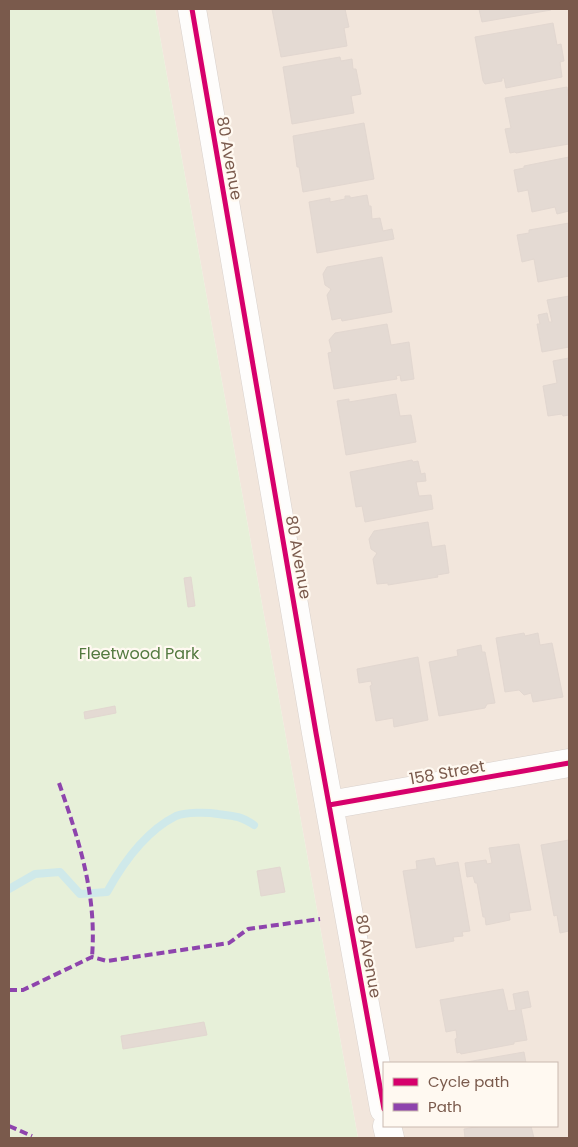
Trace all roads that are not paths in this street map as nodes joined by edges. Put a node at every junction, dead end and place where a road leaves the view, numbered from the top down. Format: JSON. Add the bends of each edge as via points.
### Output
{"nodes":[{"id":1,"x":192,"y":9,"type":"edge"},
{"id":2,"x":569,"y":763,"type":"edge"},
{"id":3,"x":329,"y":805,"type":"junction"},
{"id":4,"x":383,"y":1103,"type":"edge"}],
"edges":[{"from":1,"to":3,"type":"street","name":"80 Avenue"},
{"from":2,"to":3,"type":"street","name":"158 Street"},
{"from":3,"to":4,"type":"street","name":"80 Avenue"}]}
